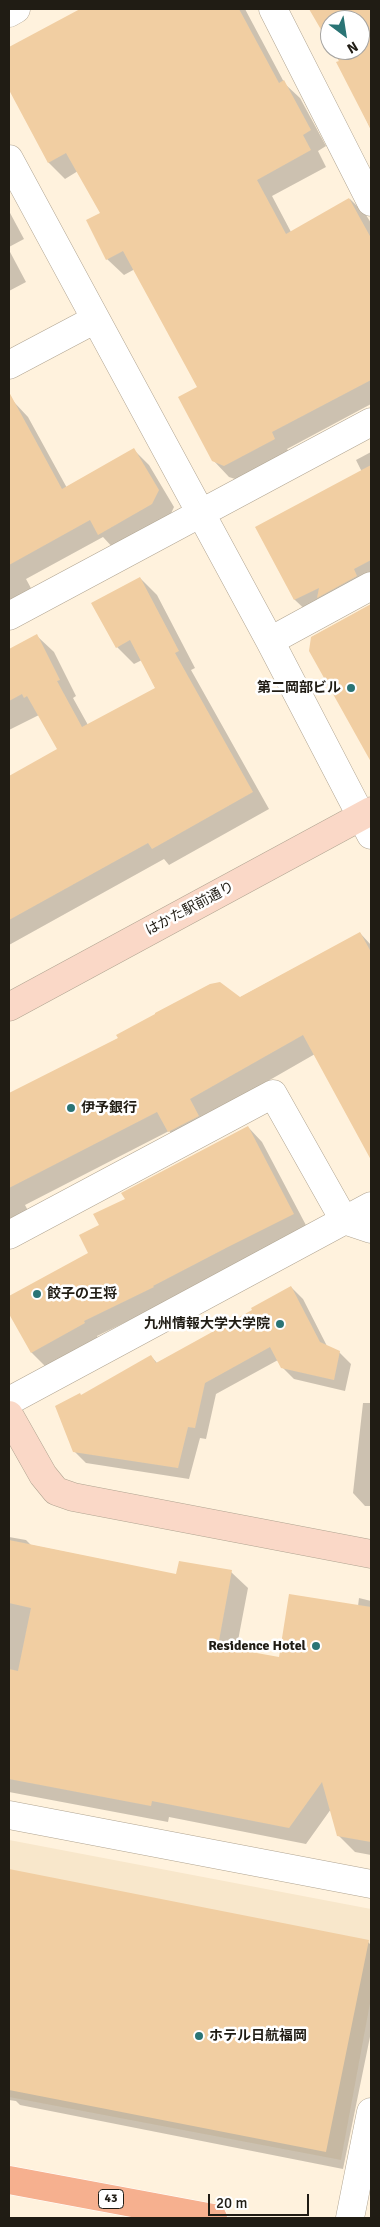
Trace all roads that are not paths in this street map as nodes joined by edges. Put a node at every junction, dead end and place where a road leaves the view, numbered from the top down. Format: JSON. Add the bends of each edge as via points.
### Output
{"nodes":[{"id":1,"x":16,"y":9,"type":"edge"},
{"id":2,"x":273,"y":9,"type":"edge"},
{"id":3,"x":9,"y":13,"type":"edge"},
{"id":4,"x":9,"y":159,"type":"edge"},
{"id":5,"x":371,"y":202,"type":"edge"},
{"id":6,"x":94,"y":320,"type":"junction"},
{"id":7,"x":9,"y":365,"type":"edge"},
{"id":8,"x":371,"y":422,"type":"edge"},
{"id":9,"x":201,"y":514,"type":"junction"},
{"id":10,"x":371,"y":586,"type":"edge"},
{"id":11,"x":9,"y":616,"type":"edge"},
{"id":12,"x":270,"y":641,"type":"junction"},
{"id":13,"x":368,"y":821,"type":"edge"},
{"id":14,"x":9,"y":1007,"type":"edge"},
{"id":15,"x":371,"y":1206,"type":"edge"},
{"id":16,"x":344,"y":1220,"type":"junction"},
{"id":17,"x":371,"y":1229,"type":"edge"},
{"id":18,"x":9,"y":1236,"type":"edge"},
{"id":19,"x":9,"y":1400,"type":"edge"},
{"id":20,"x":9,"y":1415,"type":"edge"},
{"id":21,"x":371,"y":1554,"type":"edge"},
{"id":22,"x":9,"y":1814,"type":"edge"},
{"id":23,"x":371,"y":1884,"type":"edge"},
{"id":24,"x":371,"y":2112,"type":"edge"},
{"id":25,"x":9,"y":2180,"type":"edge"},
{"id":26,"x":213,"y":2218,"type":"edge"},
{"id":27,"x":350,"y":2218,"type":"edge"}],
"edges":[{"from":1,"to":3,"type":"street"},
{"from":2,"to":5,"type":"street"},
{"from":4,"to":6,"type":"street"},
{"from":6,"to":7,"type":"street"},
{"from":6,"to":9,"type":"street"},
{"from":8,"to":9,"type":"street"},
{"from":9,"to":11,"type":"street"},
{"from":9,"to":12,"type":"street"},
{"from":10,"to":12,"type":"street"},
{"from":12,"to":13,"type":"street"},
{"from":13,"to":14,"type":"street","name":"はかた駅前通り"},
{"from":15,"to":16,"type":"street"},
{"from":16,"to":17,"type":"street"},
{"from":16,"to":18,"type":"street","via":[[273,1094]]},
{"from":16,"to":19,"type":"street"},
{"from":20,"to":21,"type":"street","via":[[43,1476],[56,1491],[73,1497]]},
{"from":22,"to":23,"type":"street"},
{"from":24,"to":27,"type":"street"},
{"from":25,"to":26,"type":"main road","number":"43"}]}
